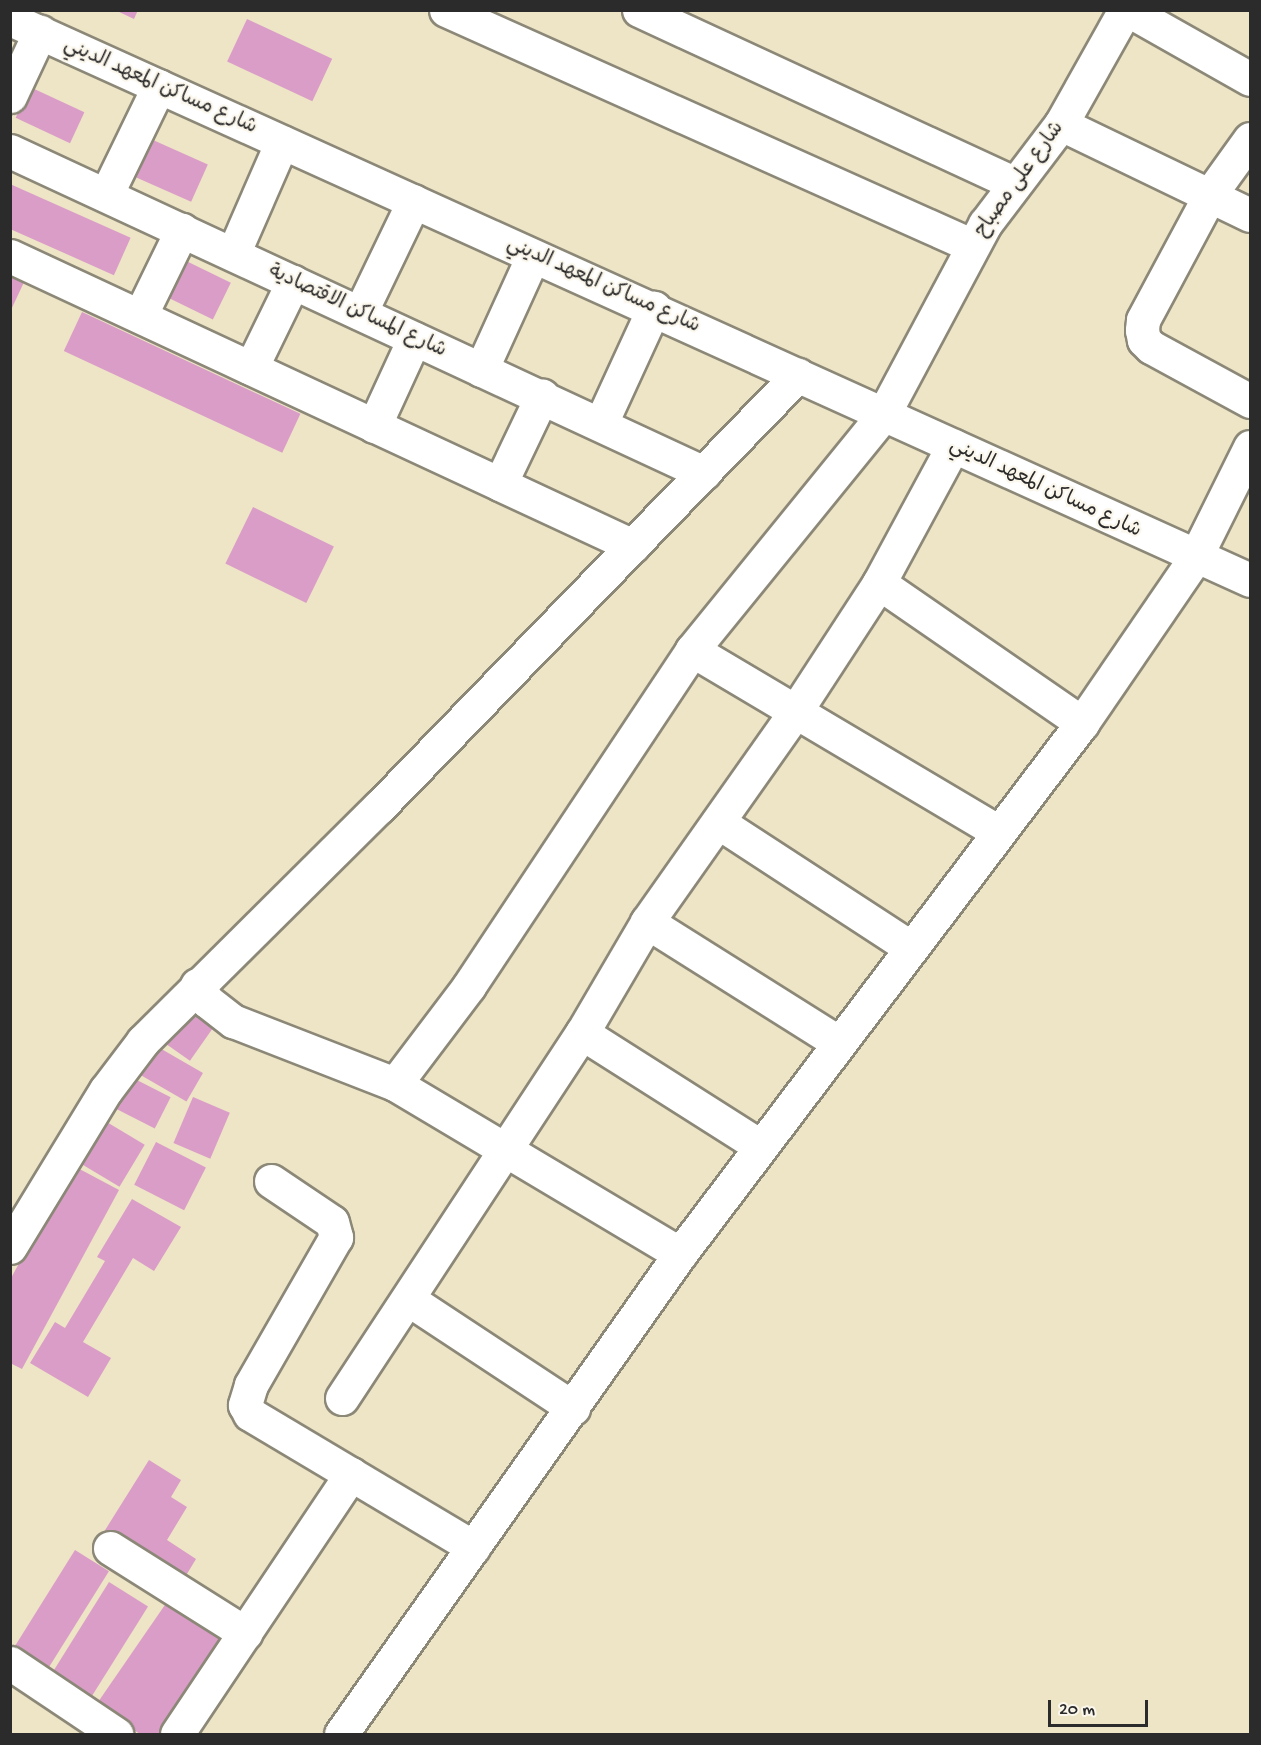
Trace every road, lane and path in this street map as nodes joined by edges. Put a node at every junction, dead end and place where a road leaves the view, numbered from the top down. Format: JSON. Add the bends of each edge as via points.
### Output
{"nodes":[{"id":1,"x":446,"y":10,"type":"edge"},
{"id":2,"x":639,"y":10,"type":"edge"},
{"id":3,"x":1127,"y":10,"type":"edge"},
{"id":4,"x":10,"y":19,"type":"edge"},
{"id":5,"x":40,"y":32,"type":"junction"},
{"id":6,"x":1251,"y":80,"type":"edge"},
{"id":7,"x":159,"y":86,"type":"junction"},
{"id":8,"x":10,"y":96,"type":"edge"},
{"id":9,"x":1061,"y":124,"type":"junction"},
{"id":10,"x":1251,"y":139,"type":"edge"},
{"id":11,"x":282,"y":141,"type":"junction"},
{"id":12,"x":10,"y":151,"type":"edge"},
{"id":13,"x":1014,"y":183,"type":"junction"},
{"id":14,"x":1211,"y":193,"type":"junction"},
{"id":15,"x":106,"y":195,"type":"junction"},
{"id":16,"x":414,"y":201,"type":"junction"},
{"id":17,"x":1251,"y":215,"type":"edge"},
{"id":18,"x":182,"y":230,"type":"junction"},
{"id":19,"x":973,"y":246,"type":"junction"},
{"id":20,"x":232,"y":254,"type":"junction"},
{"id":21,"x":533,"y":255,"type":"junction"},
{"id":22,"x":10,"y":256,"type":"edge"},
{"id":23,"x":293,"y":282,"type":"junction"},
{"id":24,"x":654,"y":308,"type":"junction"},
{"id":25,"x":360,"y":313,"type":"junction"},
{"id":26,"x":140,"y":316,"type":"junction"},
{"id":27,"x":414,"y":339,"type":"junction"},
{"id":28,"x":252,"y":368,"type":"junction"},
{"id":29,"x":481,"y":370,"type":"junction"},
{"id":30,"x":798,"y":375,"type":"junction"},
{"id":31,"x":542,"y":396,"type":"junction"},
{"id":32,"x":1251,"y":401,"type":"edge"},
{"id":33,"x":883,"y":415,"type":"junction"},
{"id":34,"x":601,"y":423,"type":"junction"},
{"id":35,"x":374,"y":426,"type":"junction"},
{"id":36,"x":953,"y":446,"type":"junction"},
{"id":37,"x":1251,"y":447,"type":"edge"},
{"id":38,"x":704,"y":473,"type":"junction"},
{"id":39,"x":500,"y":484,"type":"junction"},
{"id":40,"x":633,"y":546,"type":"junction"},
{"id":41,"x":1195,"y":558,"type":"junction"},
{"id":42,"x":1251,"y":579,"type":"edge"},
{"id":43,"x":879,"y":583,"type":"junction"},
{"id":44,"x":692,"y":650,"type":"junction"},
{"id":45,"x":797,"y":709,"type":"junction"},
{"id":46,"x":1082,"y":723,"type":"junction"},
{"id":47,"x":718,"y":822,"type":"junction"},
{"id":48,"x":998,"y":832,"type":"junction"},
{"id":49,"x":647,"y":922,"type":"junction"},
{"id":50,"x":911,"y":948,"type":"junction"},
{"id":51,"x":197,"y":985,"type":"junction"},
{"id":52,"x":582,"y":1033,"type":"junction"},
{"id":53,"x":840,"y":1043,"type":"junction"},
{"id":54,"x":395,"y":1084,"type":"junction"},
{"id":55,"x":760,"y":1146,"type":"junction"},
{"id":56,"x":506,"y":1149,"type":"junction"},
{"id":57,"x":271,"y":1181,"type":"dead end"},
{"id":58,"x":10,"y":1247,"type":"edge"},
{"id":59,"x":680,"y":1254,"type":"junction"},
{"id":60,"x":408,"y":1299,"type":"junction"},
{"id":61,"x":342,"y":1398,"type":"dead end"},
{"id":62,"x":573,"y":1408,"type":"junction"},
{"id":63,"x":351,"y":1474,"type":"junction"},
{"id":64,"x":473,"y":1547,"type":"junction"},
{"id":65,"x":110,"y":1548,"type":"dead end"},
{"id":66,"x":245,"y":1634,"type":"junction"},
{"id":67,"x":10,"y":1664,"type":"edge"},
{"id":68,"x":116,"y":1734,"type":"edge"},
{"id":69,"x":177,"y":1734,"type":"edge"},
{"id":70,"x":341,"y":1734,"type":"edge"}],
"edges":[{"from":1,"to":19,"type":"street"},
{"from":2,"to":13,"type":"street"},
{"from":3,"to":6,"type":"street"},
{"from":3,"to":9,"type":"street","name":"شارع على مصباح"},
{"from":4,"to":5,"type":"street","name":"شارع مساكن المعهد الديني"},
{"from":5,"to":7,"type":"street","name":"شارع مساكن المعهد الديني"},
{"from":5,"to":8,"type":"street"},
{"from":7,"to":11,"type":"street","name":"شارع مساكن المعهد الديني"},
{"from":7,"to":15,"type":"street"},
{"from":9,"to":13,"type":"street","name":"شارع على مصباح"},
{"from":9,"to":14,"type":"street"},
{"from":10,"to":14,"type":"street"},
{"from":11,"to":16,"type":"street","name":"شارع مساكن المعهد الديني"},
{"from":11,"to":20,"type":"street"},
{"from":12,"to":15,"type":"street","name":"شارع المساكن الاقتصادية"},
{"from":13,"to":19,"type":"street","name":"شارع على مصباح"},
{"from":14,"to":17,"type":"street"},
{"from":14,"to":32,"type":"street","via":[[1143,320],[1142,330],[1151,348]]},
{"from":15,"to":18,"type":"street","name":"شارع المساكن الاقتصادية"},
{"from":16,"to":21,"type":"street","name":"شارع مساكن المعهد الديني"},
{"from":16,"to":25,"type":"street"},
{"from":18,"to":20,"type":"street","name":"شارع المساكن الاقتصادية"},
{"from":18,"to":26,"type":"street"},
{"from":19,"to":33,"type":"street","name":"شارع على مصباح"},
{"from":20,"to":23,"type":"street","name":"شارع المساكن الاقتصادية"},
{"from":21,"to":24,"type":"street","name":"شارع مساكن المعهد الديني"},
{"from":21,"to":29,"type":"street"},
{"from":22,"to":26,"type":"street"},
{"from":23,"to":25,"type":"street","name":"شارع المساكن الاقتصادية"},
{"from":23,"to":28,"type":"street"},
{"from":24,"to":30,"type":"street","name":"شارع مساكن المعهد الديني"},
{"from":24,"to":34,"type":"street"},
{"from":25,"to":27,"type":"street","name":"شارع المساكن الاقتصادية"},
{"from":26,"to":28,"type":"street"},
{"from":27,"to":29,"type":"street","name":"شارع المساكن الاقتصادية"},
{"from":27,"to":35,"type":"street"},
{"from":28,"to":35,"type":"street"},
{"from":29,"to":31,"type":"street","name":"شارع المساكن الاقتصادية"},
{"from":30,"to":33,"type":"street","name":"شارع مساكن المعهد الديني"},
{"from":30,"to":38,"type":"street"},
{"from":31,"to":34,"type":"street","name":"شارع المساكن الاقتصادية"},
{"from":31,"to":39,"type":"street"},
{"from":33,"to":36,"type":"street","name":"شارع مساكن المعهد الديني"},
{"from":33,"to":44,"type":"street","name":"شارع على مصباح"},
{"from":34,"to":38,"type":"street","name":"شارع المساكن الاقتصادية"},
{"from":35,"to":39,"type":"street"},
{"from":36,"to":41,"type":"street","name":"شارع مساكن المعهد الديني"},
{"from":36,"to":43,"type":"street"},
{"from":37,"to":41,"type":"street"},
{"from":38,"to":40,"type":"street"},
{"from":39,"to":40,"type":"street"},
{"from":40,"to":51,"type":"street","via":[[379,807]]},
{"from":41,"to":42,"type":"street","name":"شارع مساكن المعهد الديني"},
{"from":41,"to":46,"type":"street"},
{"from":43,"to":45,"type":"street"},
{"from":43,"to":46,"type":"street"},
{"from":44,"to":45,"type":"street"},
{"from":44,"to":54,"type":"street","name":"شارع على مصباح","via":[[469,986]]},
{"from":45,"to":47,"type":"street"},
{"from":45,"to":48,"type":"street"},
{"from":46,"to":48,"type":"street"},
{"from":47,"to":49,"type":"street"},
{"from":47,"to":50,"type":"street"},
{"from":48,"to":50,"type":"street"},
{"from":49,"to":52,"type":"street"},
{"from":49,"to":53,"type":"street"},
{"from":50,"to":53,"type":"street"},
{"from":51,"to":54,"type":"street","via":[[207,1001],[233,1021]]},
{"from":51,"to":58,"type":"street","via":[[143,1041],[106,1090]]},
{"from":52,"to":55,"type":"street"},
{"from":52,"to":56,"type":"street"},
{"from":53,"to":55,"type":"street"},
{"from":54,"to":56,"type":"street"},
{"from":55,"to":59,"type":"street"},
{"from":56,"to":59,"type":"street"},
{"from":56,"to":60,"type":"street"},
{"from":57,"to":63,"type":"street","via":[[332,1222],[336,1237],[250,1385],[245,1405],[250,1414]]},
{"from":59,"to":62,"type":"street"},
{"from":60,"to":61,"type":"street"},
{"from":60,"to":62,"type":"street"},
{"from":62,"to":64,"type":"street"},
{"from":63,"to":64,"type":"street"},
{"from":63,"to":66,"type":"street"},
{"from":64,"to":70,"type":"street"},
{"from":65,"to":66,"type":"street"},
{"from":66,"to":69,"type":"street"},
{"from":67,"to":68,"type":"street"}]}
